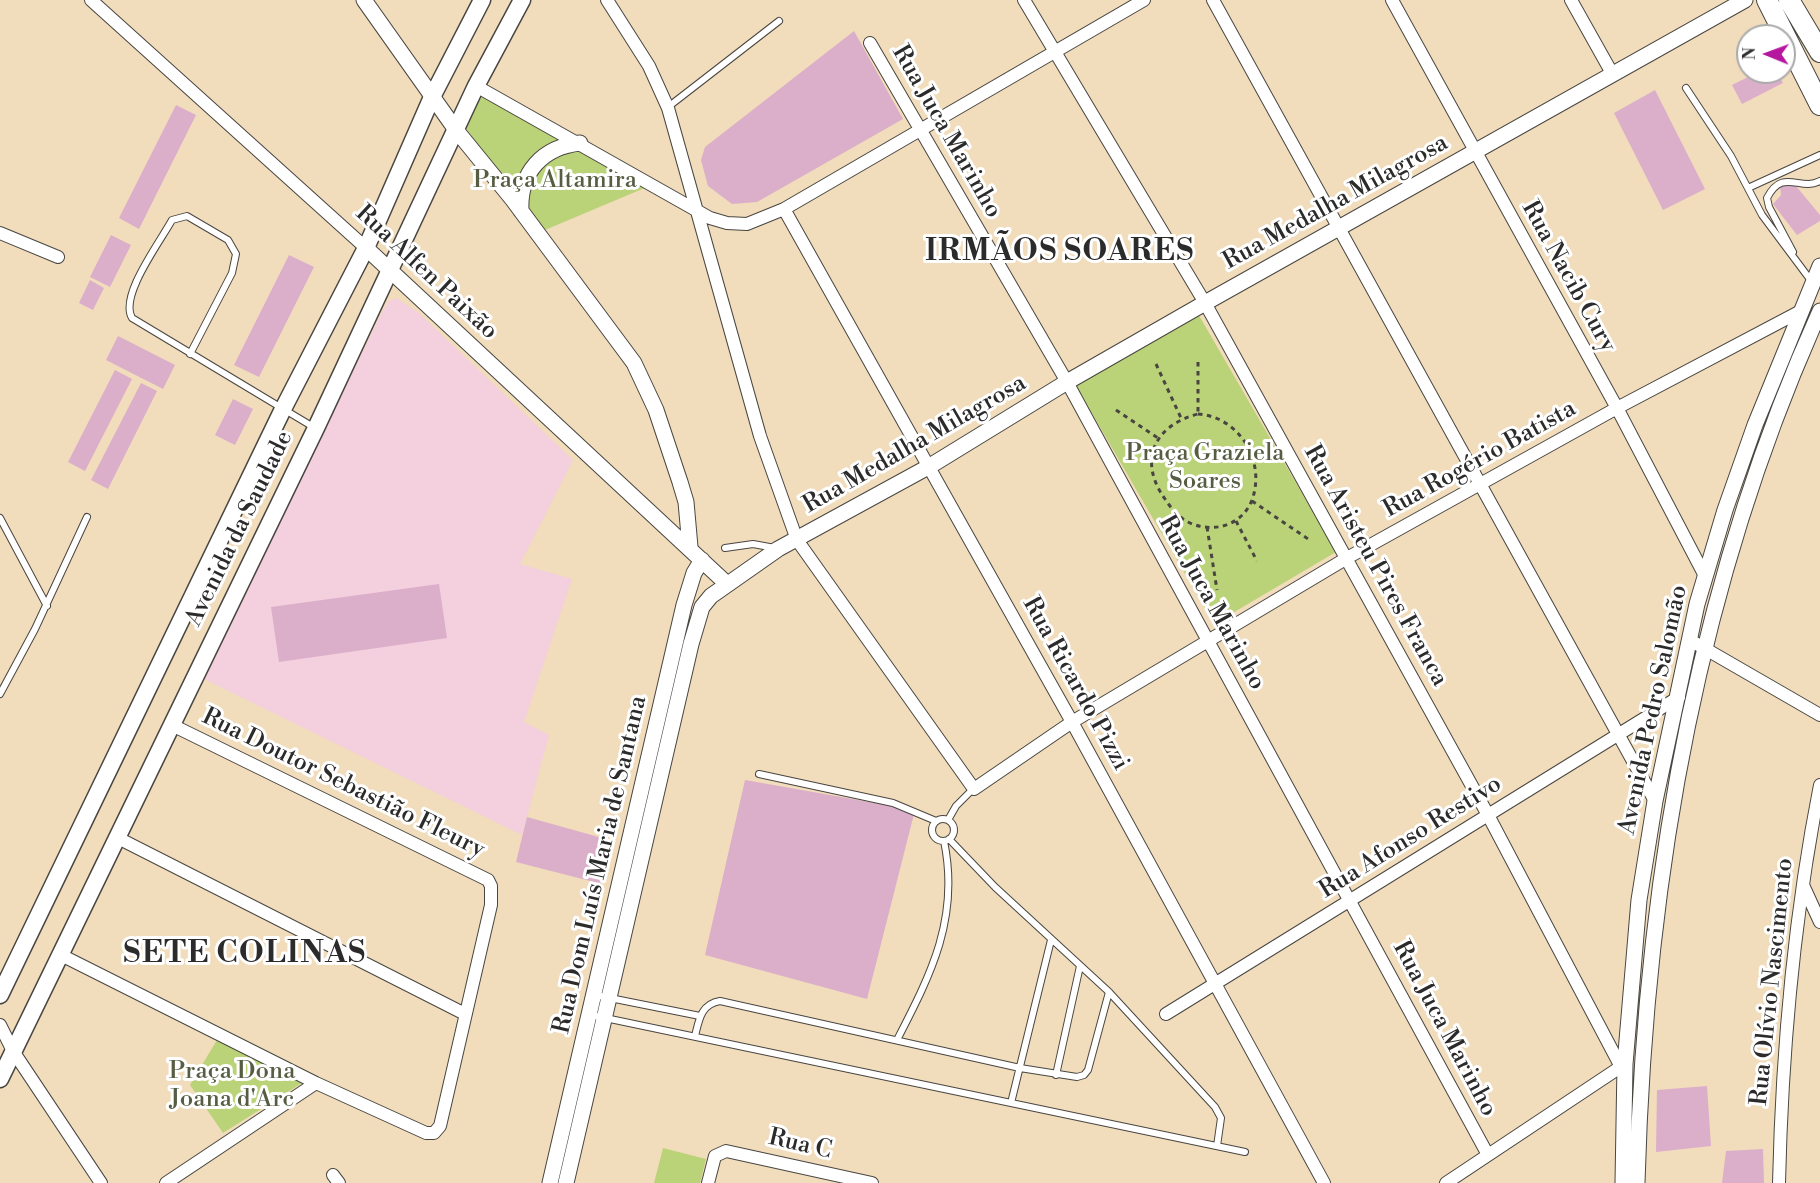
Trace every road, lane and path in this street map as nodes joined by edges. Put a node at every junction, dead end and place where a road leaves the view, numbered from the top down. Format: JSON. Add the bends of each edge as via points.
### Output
{"nodes":[{"id":1,"x":91,"y":0,"type":"edge"},
{"id":2,"x":364,"y":0,"type":"edge"},
{"id":3,"x":482,"y":0,"type":"edge"},
{"id":4,"x":522,"y":0,"type":"edge"},
{"id":5,"x":607,"y":0,"type":"edge"},
{"id":6,"x":1024,"y":0,"type":"edge"},
{"id":7,"x":1144,"y":0,"type":"edge"},
{"id":8,"x":1213,"y":0,"type":"edge"},
{"id":9,"x":1392,"y":0,"type":"edge"},
{"id":10,"x":1571,"y":0,"type":"edge"},
{"id":11,"x":1745,"y":0,"type":"edge"},
{"id":12,"x":1767,"y":0,"type":"edge"},
{"id":13,"x":1789,"y":0,"type":"edge"},
{"id":14,"x":779,"y":21,"type":"dead end"},
{"id":15,"x":870,"y":43,"type":"dead end"},
{"id":16,"x":1055,"y":52,"type":"junction"},
{"id":17,"x":1820,"y":52,"type":"edge"},
{"id":18,"x":1613,"y":75,"type":"junction"},
{"id":19,"x":476,"y":86,"type":"junction"},
{"id":20,"x":1686,"y":88,"type":"dead end"},
{"id":21,"x":432,"y":97,"type":"junction"},
{"id":22,"x":1820,"y":105,"type":"edge"},
{"id":23,"x":668,"y":108,"type":"junction"},
{"id":24,"x":456,"y":130,"type":"junction"},
{"id":25,"x":921,"y":131,"type":"junction"},
{"id":26,"x":580,"y":143,"type":"junction"},
{"id":27,"x":1475,"y":151,"type":"junction"},
{"id":28,"x":1820,"y":155,"type":"edge"},
{"id":29,"x":1820,"y":181,"type":"edge"},
{"id":30,"x":1748,"y":188,"type":"junction"},
{"id":31,"x":784,"y":209,"type":"junction"},
{"id":32,"x":521,"y":211,"type":"junction"},
{"id":33,"x":697,"y":212,"type":"junction"},
{"id":34,"x":1339,"y":228,"type":"junction"},
{"id":35,"x":0,"y":233,"type":"edge"},
{"id":36,"x":366,"y":248,"type":"junction"},
{"id":37,"x":58,"y":257,"type":"dead end"},
{"id":38,"x":1820,"y":266,"type":"edge"},
{"id":39,"x":391,"y":271,"type":"junction"},
{"id":40,"x":1809,"y":278,"type":"junction"},
{"id":41,"x":1205,"y":303,"type":"junction"},
{"id":42,"x":1820,"y":311,"type":"edge"},
{"id":43,"x":1799,"y":312,"type":"junction"},
{"id":44,"x":190,"y":354,"type":"junction"},
{"id":45,"x":1198,"y":362,"type":"dead end"},
{"id":46,"x":1156,"y":364,"type":"dead end"},
{"id":47,"x":1067,"y":382,"type":"junction"},
{"id":48,"x":1617,"y":408,"type":"junction"},
{"id":49,"x":283,"y":409,"type":"junction"},
{"id":50,"x":1116,"y":410,"type":"dead end"},
{"id":51,"x":1198,"y":414,"type":"junction"},
{"id":52,"x":1181,"y":418,"type":"junction"},
{"id":53,"x":316,"y":428,"type":"junction"},
{"id":54,"x":1158,"y":438,"type":"junction"},
{"id":55,"x":930,"y":466,"type":"junction"},
{"id":56,"x":1481,"y":483,"type":"junction"},
{"id":57,"x":1252,"y":501,"type":"junction"},
{"id":58,"x":87,"y":517,"type":"dead end"},
{"id":59,"x":0,"y":518,"type":"edge"},
{"id":60,"x":1236,"y":522,"type":"junction"},
{"id":61,"x":1207,"y":527,"type":"junction"},
{"id":62,"x":796,"y":540,"type":"junction"},
{"id":63,"x":1311,"y":541,"type":"dead end"},
{"id":64,"x":690,"y":547,"type":"junction"},
{"id":65,"x":725,"y":548,"type":"dead end"},
{"id":66,"x":778,"y":549,"type":"junction"},
{"id":67,"x":1347,"y":558,"type":"junction"},
{"id":68,"x":702,"y":560,"type":"junction"},
{"id":69,"x":1257,"y":561,"type":"dead end"},
{"id":70,"x":1705,"y":576,"type":"junction"},
{"id":71,"x":726,"y":583,"type":"junction"},
{"id":72,"x":1217,"y":590,"type":"dead end"},
{"id":73,"x":47,"y":606,"type":"junction"},
{"id":74,"x":1690,"y":640,"type":"junction"},
{"id":75,"x":1208,"y":643,"type":"junction"},
{"id":76,"x":1706,"y":649,"type":"junction"},
{"id":77,"x":0,"y":694,"type":"edge"},
{"id":78,"x":1678,"y":697,"type":"junction"},
{"id":79,"x":1820,"y":714,"type":"edge"},
{"id":80,"x":1072,"y":722,"type":"junction"},
{"id":81,"x":172,"y":725,"type":"junction"},
{"id":82,"x":1620,"y":735,"type":"junction"},
{"id":83,"x":759,"y":774,"type":"dead end"},
{"id":84,"x":1820,"y":785,"type":"edge"},
{"id":85,"x":974,"y":789,"type":"junction"},
{"id":86,"x":1655,"y":801,"type":"junction"},
{"id":87,"x":1488,"y":815,"type":"junction"},
{"id":88,"x":948,"y":820,"type":"junction"},
{"id":89,"x":936,"y":821,"type":"junction"},
{"id":90,"x":116,"y":837,"type":"junction"},
{"id":91,"x":947,"y":840,"type":"junction"},
{"id":92,"x":1802,"y":883,"type":"junction"},
{"id":93,"x":1351,"y":900,"type":"junction"},
{"id":94,"x":1820,"y":922,"type":"edge"},
{"id":95,"x":1051,"y":940,"type":"junction"},
{"id":96,"x":59,"y":954,"type":"junction"},
{"id":97,"x":1080,"y":966,"type":"junction"},
{"id":98,"x":1214,"y":984,"type":"junction"},
{"id":99,"x":1109,"y":992,"type":"junction"},
{"id":100,"x":0,"y":995,"type":"edge"},
{"id":101,"x":602,"y":996,"type":"junction"},
{"id":102,"x":465,"y":1014,"type":"junction"},
{"id":103,"x":1166,"y":1014,"type":"dead end"},
{"id":104,"x":597,"y":1016,"type":"junction"},
{"id":105,"x":700,"y":1016,"type":"junction"},
{"id":106,"x":0,"y":1025,"type":"edge"},
{"id":107,"x":695,"y":1036,"type":"junction"},
{"id":108,"x":897,"y":1040,"type":"junction"},
{"id":109,"x":14,"y":1051,"type":"junction"},
{"id":110,"x":1623,"y":1065,"type":"junction"},
{"id":111,"x":1020,"y":1068,"type":"junction"},
{"id":112,"x":1056,"y":1075,"type":"junction"},
{"id":113,"x":0,"y":1079,"type":"edge"},
{"id":114,"x":316,"y":1083,"type":"junction"},
{"id":115,"x":1011,"y":1103,"type":"junction"},
{"id":116,"x":1217,"y":1146,"type":"junction"},
{"id":117,"x":1245,"y":1152,"type":"dead end"},
{"id":118,"x":1488,"y":1155,"type":"junction"},
{"id":119,"x":100,"y":1183,"type":"edge"},
{"id":120,"x":166,"y":1183,"type":"edge"},
{"id":121,"x":550,"y":1183,"type":"edge"},
{"id":122,"x":566,"y":1183,"type":"edge"},
{"id":123,"x":708,"y":1183,"type":"edge"},
{"id":124,"x":872,"y":1183,"type":"edge"},
{"id":125,"x":1324,"y":1183,"type":"edge"},
{"id":126,"x":1446,"y":1183,"type":"edge"},
{"id":127,"x":1623,"y":1183,"type":"edge"},
{"id":128,"x":1637,"y":1183,"type":"edge"},
{"id":129,"x":1779,"y":1183,"type":"edge"}],
"edges":[{"from":1,"to":36,"type":"street","name":"Rua Alfen Paixão"},
{"from":2,"to":21,"type":"street"},
{"from":3,"to":21,"type":"main road","name":"Avenida da Saudade"},
{"from":4,"to":19,"type":"main road","name":"Avenida da Saudade"},
{"from":5,"to":23,"type":"street","via":[[649,66]]},
{"from":6,"to":16,"type":"street","name":"Rua Aristeu Pires Franca"},
{"from":7,"to":16,"type":"street"},
{"from":8,"to":34,"type":"street"},
{"from":9,"to":27,"type":"street","name":"Rua Nacib Cury"},
{"from":10,"to":18,"type":"street"},
{"from":11,"to":18,"type":"street","name":"Rua Medalha Milagrosa"},
{"from":12,"to":22,"type":"main road"},
{"from":13,"to":17,"type":"main road"},
{"from":14,"to":23,"type":"lane"},
{"from":15,"to":25,"type":"street","name":"Rua Juca Marinho"},
{"from":16,"to":25,"type":"street"},
{"from":16,"to":41,"type":"street","name":"Rua Aristeu Pires Franca"},
{"from":18,"to":27,"type":"street","name":"Rua Medalha Milagrosa"},
{"from":19,"to":24,"type":"main road","name":"Avenida da Saudade"},
{"from":19,"to":26,"type":"street"},
{"from":20,"to":30,"type":"lane"},
{"from":21,"to":24,"type":"street"},
{"from":21,"to":36,"type":"main road","name":"Avenida da Saudade"},
{"from":23,"to":33,"type":"street"},
{"from":24,"to":32,"type":"street"},
{"from":24,"to":39,"type":"main road","name":"Avenida da Saudade"},
{"from":25,"to":31,"type":"street"},
{"from":25,"to":47,"type":"street","name":"Rua Juca Marinho"},
{"from":26,"to":32,"type":"street","via":[[556,148],[531,168],[522,188]]},
{"from":26,"to":33,"type":"street"},
{"from":27,"to":34,"type":"street","name":"Rua Medalha Milagrosa"},
{"from":27,"to":48,"type":"street","name":"Rua Nacib Cury"},
{"from":28,"to":30,"type":"lane"},
{"from":29,"to":40,"type":"lane","via":[[1782,182],[1767,198],[1768,207]]},
{"from":30,"to":40,"type":"lane","via":[[1762,215]]},
{"from":31,"to":33,"type":"street","via":[[747,224],[727,223]]},
{"from":31,"to":55,"type":"street","name":"Rua Ricardo Pizzi"},
{"from":32,"to":64,"type":"street","via":[[634,363],[656,410],[680,482]]},
{"from":33,"to":62,"type":"street","via":[[760,436]]},
{"from":34,"to":41,"type":"street","name":"Rua Medalha Milagrosa"},
{"from":34,"to":56,"type":"street"},
{"from":35,"to":37,"type":"street"},
{"from":36,"to":39,"type":"street","name":"Rua Alfen Paixão"},
{"from":36,"to":49,"type":"main road","name":"Avenida da Saudade"},
{"from":38,"to":40,"type":"street","name":"Avenida Pedro Salomão"},
{"from":39,"to":53,"type":"main road","name":"Avenida da Saudade"},
{"from":39,"to":64,"type":"street","name":"Rua Alfen Paixão"},
{"from":40,"to":43,"type":"street","name":"Avenida Pedro Salomão"},
{"from":41,"to":47,"type":"street","name":"Rua Medalha Milagrosa"},
{"from":41,"to":67,"type":"street","name":"Rua Aristeu Pires Franca"},
{"from":42,"to":76,"type":"street","name":"Avenida Pedro Salomão","via":[[1767,442],[1731,547]]},
{"from":43,"to":48,"type":"street","name":"Rua Rogério Batista"},
{"from":43,"to":70,"type":"street","name":"Avenida Pedro Salomão","via":[[1748,446]]},
{"from":44,"to":44,"type":"lane","via":[[232,273],[236,254],[228,240],[187,216],[172,220],[130,294],[128,310],[139,323]]},
{"from":44,"to":49,"type":"lane"},
{"from":45,"to":51,"type":"path"},
{"from":46,"to":52,"type":"path"},
{"from":47,"to":55,"type":"street","name":"Rua Medalha Milagrosa"},
{"from":47,"to":75,"type":"street","name":"Rua Juca Marinho"},
{"from":48,"to":56,"type":"street","name":"Rua Rogério Batista"},
{"from":48,"to":70,"type":"street","name":"Rua Nacib Cury"},
{"from":49,"to":53,"type":"lane"},
{"from":49,"to":100,"type":"main road","name":"Avenida da Saudade"},
{"from":50,"to":54,"type":"path"},
{"from":51,"to":52,"type":"path"},
{"from":51,"to":57,"type":"path","via":[[1222,418],[1243,440],[1258,478]]},
{"from":52,"to":54,"type":"path"},
{"from":53,"to":81,"type":"main road","name":"Avenida da Saudade"},
{"from":54,"to":61,"type":"path","via":[[1153,445],[1152,463],[1163,496],[1188,522]]},
{"from":55,"to":62,"type":"street","name":"Rua Medalha Milagrosa"},
{"from":55,"to":80,"type":"street","name":"Rua Ricardo Pizzi"},
{"from":56,"to":67,"type":"street","name":"Rua Rogério Batista"},
{"from":56,"to":82,"type":"street"},
{"from":57,"to":60,"type":"path"},
{"from":57,"to":63,"type":"path"},
{"from":58,"to":73,"type":"lane"},
{"from":59,"to":73,"type":"lane"},
{"from":60,"to":61,"type":"path"},
{"from":60,"to":69,"type":"path"},
{"from":61,"to":72,"type":"path"},
{"from":62,"to":66,"type":"street","name":"Rua Medalha Milagrosa"},
{"from":62,"to":85,"type":"street"},
{"from":64,"to":68,"type":"street","name":"Rua Alfen Paixão"},
{"from":65,"to":66,"type":"lane","via":[[753,544]]},
{"from":66,"to":71,"type":"street","name":"Rua Dom Luís Maria de Santana"},
{"from":67,"to":75,"type":"street","name":"Rua Rogério Batista"},
{"from":67,"to":87,"type":"street","name":"Rua Aristeu Pires Franca"},
{"from":68,"to":71,"type":"street","name":"Rua Alfen Paixão"},
{"from":68,"to":101,"type":"street","name":"Rua Dom Luís Maria de Santana","via":[[684,604]]},
{"from":70,"to":74,"type":"street","name":"Avenida Pedro Salomão"},
{"from":71,"to":101,"type":"street","name":"Rua Dom Luís Maria de Santana","via":[[702,607],[696,624]]},
{"from":73,"to":77,"type":"lane"},
{"from":74,"to":76,"type":"street"},
{"from":74,"to":78,"type":"street","name":"Avenida Pedro Salomão"},
{"from":75,"to":80,"type":"street","name":"Rua Rogério Batista"},
{"from":75,"to":93,"type":"street","name":"Rua Juca Marinho"},
{"from":76,"to":79,"type":"street"},
{"from":76,"to":128,"type":"street","name":"Avenida Pedro Salomão","via":[[1661,871],[1641,1076]]},
{"from":78,"to":82,"type":"street","name":"Rua Afonso Restivo"},
{"from":78,"to":86,"type":"street","name":"Avenida Pedro Salomão"},
{"from":80,"to":85,"type":"street","name":"Rua Rogério Batista"},
{"from":80,"to":98,"type":"street","name":"Rua Ricardo Pizzi"},
{"from":81,"to":90,"type":"main road","name":"Avenida da Saudade"},
{"from":81,"to":102,"type":"street","name":"Rua Doutor Sebastião Fleury","via":[[480,874],[491,886],[491,905]]},
{"from":82,"to":86,"type":"street"},
{"from":82,"to":87,"type":"street","name":"Rua Afonso Restivo"},
{"from":83,"to":89,"type":"lane","via":[[893,803]]},
{"from":84,"to":92,"type":"street","name":"Rua Olívio Nascimento"},
{"from":85,"to":88,"type":"lane"},
{"from":86,"to":110,"type":"street","name":"Avenida Pedro Salomão","via":[[1638,910]]},
{"from":87,"to":93,"type":"street","name":"Rua Afonso Restivo"},
{"from":87,"to":110,"type":"street","name":"Rua Aristeu Pires Franca"},
{"from":88,"to":89,"type":"lane"},
{"from":88,"to":91,"type":"lane","via":[[954,829]]},
{"from":89,"to":91,"type":"lane","via":[[934,836]]},
{"from":90,"to":96,"type":"main road","name":"Avenida da Saudade"},
{"from":90,"to":102,"type":"street"},
{"from":91,"to":95,"type":"lane"},
{"from":91,"to":108,"type":"lane","via":[[950,890],[946,924],[923,990]]},
{"from":92,"to":94,"type":"street"},
{"from":92,"to":129,"type":"street","name":"Rua Olívio Nascimento","via":[[1784,1066]]},
{"from":93,"to":98,"type":"street","name":"Rua Afonso Restivo"},
{"from":93,"to":118,"type":"street","name":"Rua Juca Marinho"},
{"from":95,"to":97,"type":"lane"},
{"from":95,"to":111,"type":"lane"},
{"from":96,"to":109,"type":"main road","name":"Avenida da Saudade"},
{"from":96,"to":114,"type":"street"},
{"from":97,"to":99,"type":"lane"},
{"from":97,"to":112,"type":"lane"},
{"from":98,"to":103,"type":"street","name":"Rua Afonso Restivo"},
{"from":98,"to":125,"type":"street","name":"Rua Ricardo Pizzi"},
{"from":99,"to":112,"type":"lane","via":[[1088,1070],[1077,1077]]},
{"from":99,"to":116,"type":"lane","via":[[1219,1112]]},
{"from":101,"to":104,"type":"street","name":"Rua Dom Luís Maria de Santana"},
{"from":101,"to":105,"type":"lane"},
{"from":102,"to":114,"type":"street","via":[[440,1126],[434,1133],[426,1133]]},
{"from":104,"to":107,"type":"lane"},
{"from":104,"to":121,"type":"street","name":"Rua Dom Luís Maria de Santana"},
{"from":104,"to":122,"type":"street","name":"Rua Dom Luís Maria de Santana"},
{"from":105,"to":107,"type":"lane"},
{"from":105,"to":108,"type":"lane","via":[[712,1002],[720,1001]]},
{"from":106,"to":109,"type":"street"},
{"from":107,"to":115,"type":"lane"},
{"from":108,"to":111,"type":"lane"},
{"from":109,"to":113,"type":"main road","name":"Avenida da Saudade"},
{"from":109,"to":119,"type":"street"},
{"from":110,"to":118,"type":"street"},
{"from":110,"to":127,"type":"street","name":"Avenida Pedro Salomão"},
{"from":111,"to":112,"type":"lane"},
{"from":111,"to":115,"type":"lane"},
{"from":114,"to":120,"type":"street"},
{"from":115,"to":116,"type":"lane"},
{"from":116,"to":117,"type":"lane"},
{"from":118,"to":126,"type":"street"},
{"from":123,"to":124,"type":"street","name":"Rua C","via":[[718,1153],[726,1150]]}]}
